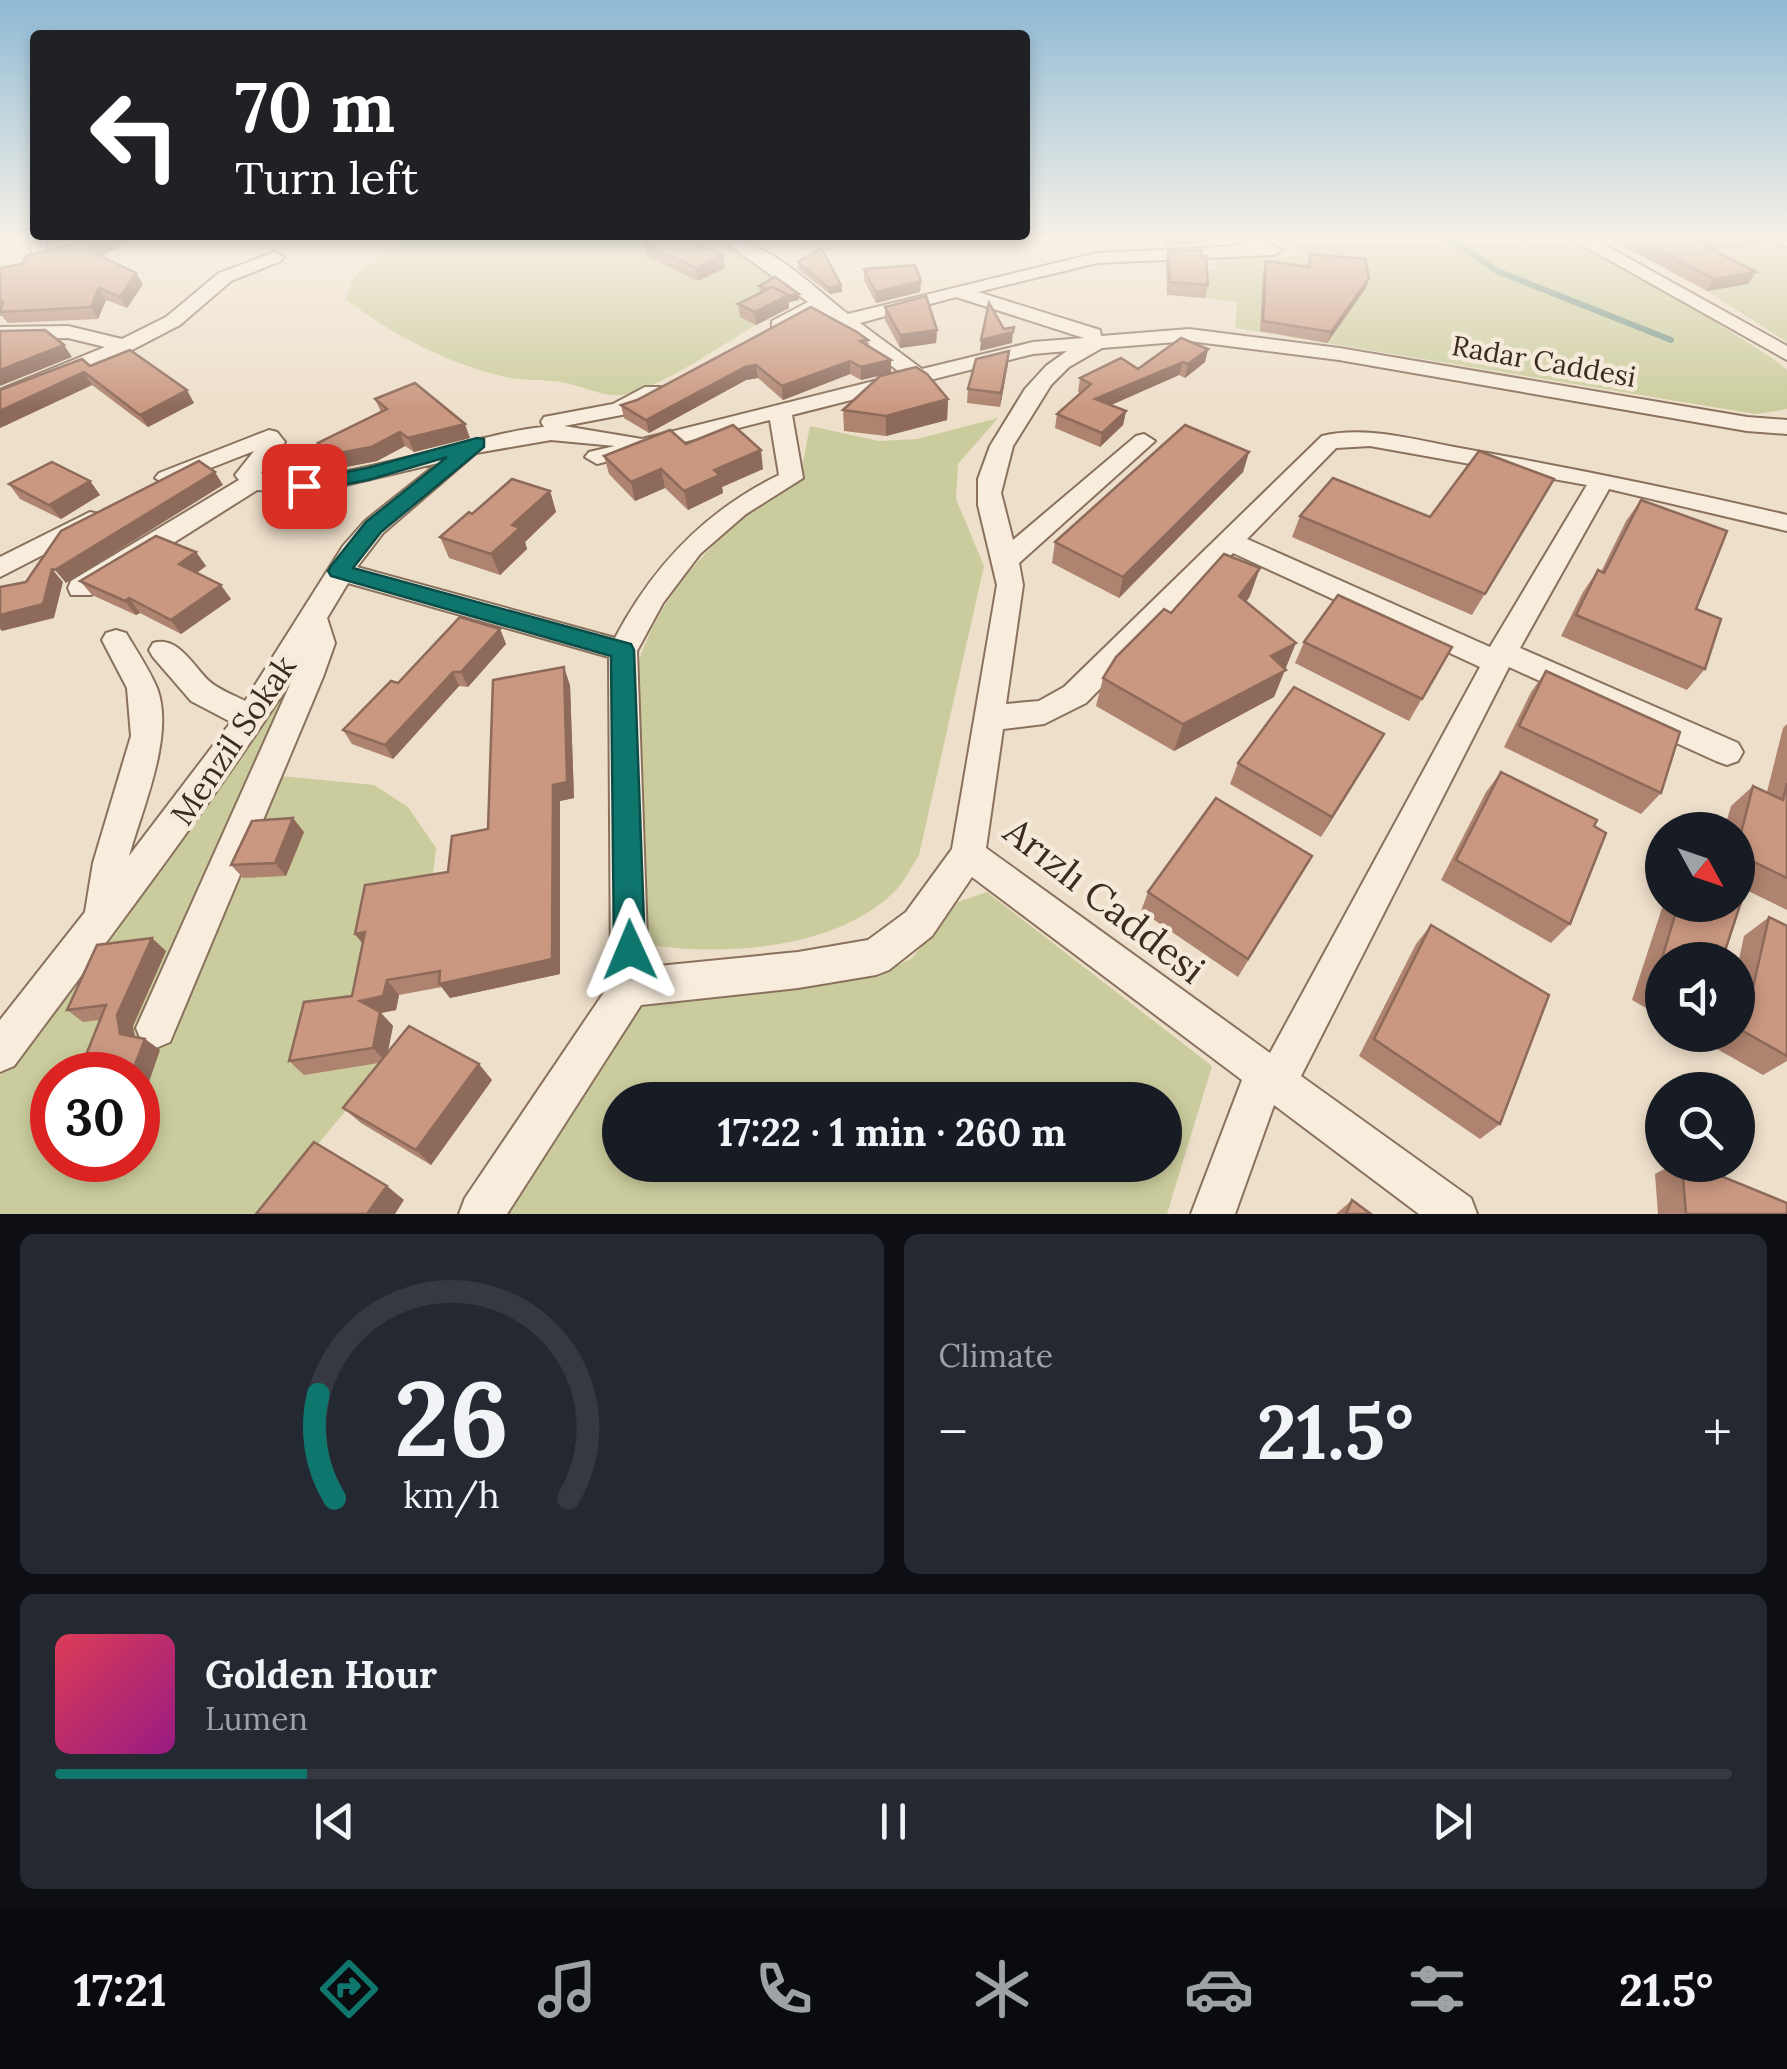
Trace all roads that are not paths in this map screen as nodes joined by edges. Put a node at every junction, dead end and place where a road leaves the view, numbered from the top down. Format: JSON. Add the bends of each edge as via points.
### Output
{"nodes":[{"id":1,"x":203,"y":296,"type":"edge"},
{"id":2,"x":811,"y":296,"type":"edge"},
{"id":3,"x":941,"y":296,"type":"edge"},
{"id":4,"x":972,"y":296,"type":"edge"},
{"id":5,"x":1682,"y":296,"type":"edge"},
{"id":6,"x":821,"y":303,"type":"junction"},
{"id":7,"x":846,"y":321,"type":"junction"},
{"id":8,"x":0,"y":333,"type":"edge"},
{"id":9,"x":756,"y":338,"type":"edge"},
{"id":10,"x":1114,"y":340,"type":"junction"},
{"id":11,"x":125,"y":346,"type":"junction"},
{"id":12,"x":1787,"y":354,"type":"edge"},
{"id":13,"x":918,"y":376,"type":"junction"},
{"id":14,"x":674,"y":382,"type":"edge"},
{"id":15,"x":0,"y":398,"type":"edge"},
{"id":16,"x":780,"y":412,"type":"junction"},
{"id":17,"x":1727,"y":420,"type":"junction"},
{"id":18,"x":1787,"y":426,"type":"edge"},
{"id":19,"x":1144,"y":441,"type":"dead end"},
{"id":20,"x":1787,"y":442,"type":"edge"},
{"id":21,"x":477,"y":443,"type":"junction"},
{"id":22,"x":641,"y":446,"type":"junction"},
{"id":23,"x":597,"y":457,"type":"dead end"},
{"id":24,"x":1602,"y":480,"type":"junction"},
{"id":25,"x":253,"y":482,"type":"junction"},
{"id":26,"x":147,"y":489,"type":"edge"},
{"id":27,"x":115,"y":506,"type":"edge"},
{"id":28,"x":1787,"y":523,"type":"edge"},
{"id":29,"x":1228,"y":540,"type":"junction"},
{"id":30,"x":1007,"y":559,"type":"junction"},
{"id":31,"x":0,"y":568,"type":"edge"},
{"id":32,"x":339,"y":571,"type":"junction"},
{"id":33,"x":81,"y":588,"type":"edge"},
{"id":34,"x":313,"y":617,"type":"junction"},
{"id":35,"x":116,"y":640,"type":"dead end"},
{"id":36,"x":163,"y":650,"type":"dead end"},
{"id":37,"x":622,"y":650,"type":"junction"},
{"id":38,"x":1500,"y":657,"type":"junction"},
{"id":39,"x":252,"y":718,"type":"junction"},
{"id":40,"x":990,"y":718,"type":"junction"},
{"id":41,"x":1726,"y":752,"type":"dead end"},
{"id":42,"x":968,"y":854,"type":"junction"},
{"id":43,"x":102,"y":922,"type":"junction"},
{"id":44,"x":630,"y":987,"type":"junction"},
{"id":45,"x":156,"y":1028,"type":"dead end"},
{"id":46,"x":0,"y":1052,"type":"edge"},
{"id":47,"x":1270,"y":1079,"type":"junction"},
{"id":48,"x":481,"y":1214,"type":"edge"},
{"id":49,"x":1213,"y":1214,"type":"edge"},
{"id":50,"x":1455,"y":1214,"type":"edge"}],
"edges":[{"from":1,"to":11,"type":"street","via":[[174,321]]},
{"from":2,"to":6,"type":"street"},
{"from":3,"to":7,"type":"street"},
{"from":4,"to":10,"type":"street"},
{"from":5,"to":12,"type":"street"},
{"from":6,"to":7,"type":"street"},
{"from":6,"to":9,"type":"street"},
{"from":7,"to":13,"type":"street"},
{"from":8,"to":11,"type":"street","via":[[68,332]]},
{"from":10,"to":13,"type":"street","via":[[1033,348]]},
{"from":10,"to":17,"type":"street","name":"Radar Caddesi","via":[[1188,334],[1248,339]]},
{"from":10,"to":30,"type":"street","name":"Arızlı Caddesi","via":[[1055,368],[996,456],[989,494]]},
{"from":11,"to":15,"type":"street"},
{"from":13,"to":16,"type":"street"},
{"from":14,"to":21,"type":"street","via":[[619,409]]},
{"from":16,"to":22,"type":"street"},
{"from":16,"to":37,"type":"street","via":[[791,478],[735,507],[698,540],[640,614]]},
{"from":17,"to":18,"type":"street","name":"Radar Caddesi"},
{"from":17,"to":20,"type":"street"},
{"from":19,"to":30,"type":"street"},
{"from":21,"to":22,"type":"street","via":[[556,433]]},
{"from":21,"to":25,"type":"street","via":[[327,482],[270,488]]},
{"from":21,"to":32,"type":"street","name":"Menzil Sokak","via":[[374,527]]},
{"from":22,"to":23,"type":"street"},
{"from":24,"to":28,"type":"street"},
{"from":24,"to":29,"type":"street","via":[[1339,439],[1323,444]]},
{"from":24,"to":38,"type":"street"},
{"from":25,"to":26,"type":"street","via":[[247,475],[274,442],[269,437]]},
{"from":25,"to":33,"type":"street"},
{"from":27,"to":31,"type":"street"},
{"from":29,"to":38,"type":"street"},
{"from":29,"to":40,"type":"street","via":[[1060,707]]},
{"from":30,"to":40,"type":"street","name":"Arızlı Caddesi","via":[[1008,612]]},
{"from":32,"to":34,"type":"street","name":"Menzil Sokak"},
{"from":32,"to":37,"type":"street"},
{"from":34,"to":39,"type":"street","name":"Menzil Sokak"},
{"from":34,"to":45,"type":"street","via":[[321,643]]},
{"from":35,"to":43,"type":"street","via":[[142,688],[147,736],[110,863]]},
{"from":36,"to":39,"type":"street","via":[[202,693]]},
{"from":37,"to":44,"type":"street"},
{"from":38,"to":41,"type":"street"},
{"from":38,"to":47,"type":"street"},
{"from":39,"to":43,"type":"street","name":"Menzil Sokak"},
{"from":40,"to":42,"type":"street","name":"Arızlı Caddesi"},
{"from":42,"to":44,"type":"street","via":[[919,924],[876,957]]},
{"from":42,"to":47,"type":"street","name":"Arızlı Caddesi"},
{"from":43,"to":46,"type":"street","name":"Menzil Sokak"},
{"from":44,"to":48,"type":"street"},
{"from":47,"to":49,"type":"street"},
{"from":47,"to":50,"type":"street","name":"Arızlı Caddesi"}]}
